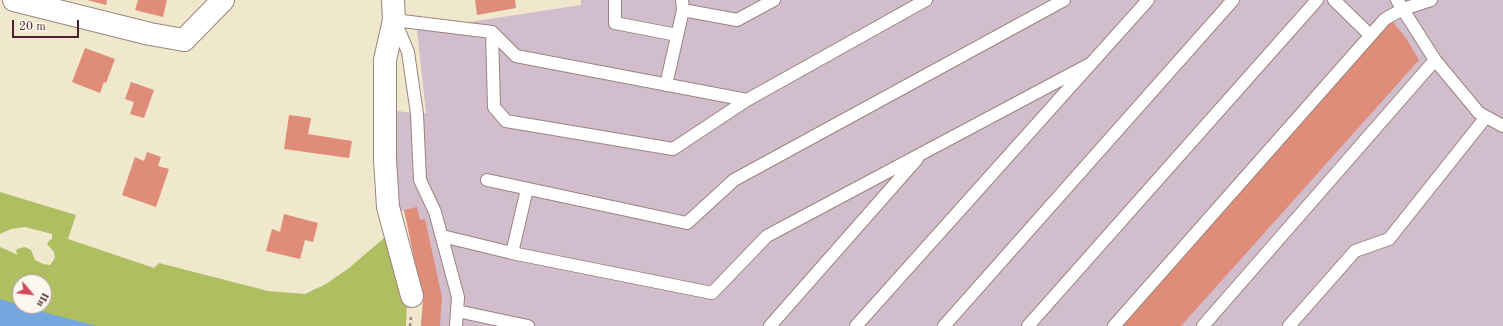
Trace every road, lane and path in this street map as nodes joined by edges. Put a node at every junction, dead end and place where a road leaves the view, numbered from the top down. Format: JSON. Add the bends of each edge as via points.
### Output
{"nodes":[{"id":1,"x":14,"y":0,"type":"edge"},
{"id":2,"x":223,"y":0,"type":"edge"},
{"id":3,"x":615,"y":0,"type":"edge"},
{"id":4,"x":774,"y":0,"type":"edge"},
{"id":5,"x":926,"y":0,"type":"edge"},
{"id":6,"x":1064,"y":0,"type":"edge"},
{"id":7,"x":1148,"y":0,"type":"edge"},
{"id":8,"x":1233,"y":0,"type":"edge"},
{"id":9,"x":1317,"y":0,"type":"edge"},
{"id":10,"x":1334,"y":0,"type":"edge"},
{"id":11,"x":1431,"y":0,"type":"edge"},
{"id":12,"x":682,"y":5,"type":"edge"},
{"id":13,"x":1400,"y":5,"type":"edge"},
{"id":14,"x":394,"y":10,"type":"edge"},
{"id":15,"x":492,"y":32,"type":"junction"},
{"id":16,"x":677,"y":35,"type":"junction"},
{"id":17,"x":1370,"y":36,"type":"junction"},
{"id":18,"x":1435,"y":60,"type":"junction"},
{"id":19,"x":1090,"y":64,"type":"junction"},
{"id":20,"x":666,"y":85,"type":"junction"},
{"id":21,"x":747,"y":100,"type":"junction"},
{"id":22,"x":1486,"y":117,"type":"junction"},
{"id":23,"x":1503,"y":126,"type":"edge"},
{"id":24,"x":921,"y":153,"type":"junction"},
{"id":25,"x":487,"y":180,"type":"dead end"},
{"id":26,"x":527,"y":189,"type":"junction"},
{"id":27,"x":442,"y":236,"type":"junction"},
{"id":28,"x":512,"y":253,"type":"junction"},
{"id":29,"x":412,"y":296,"type":"dead end"},
{"id":30,"x":457,"y":311,"type":"junction"},
{"id":31,"x":456,"y":326,"type":"edge"},
{"id":32,"x":528,"y":326,"type":"edge"},
{"id":33,"x":770,"y":326,"type":"edge"},
{"id":34,"x":856,"y":326,"type":"edge"},
{"id":35,"x":944,"y":326,"type":"edge"},
{"id":36,"x":1028,"y":326,"type":"edge"},
{"id":37,"x":1114,"y":326,"type":"edge"},
{"id":38,"x":1203,"y":326,"type":"edge"},
{"id":39,"x":1289,"y":326,"type":"edge"}],
"edges":[{"from":1,"to":2,"type":"street","via":[[184,40]]},
{"from":3,"to":16,"type":"lane","via":[[615,23]]},
{"from":4,"to":12,"type":"lane","via":[[737,20]]},
{"from":5,"to":21,"type":"lane"},
{"from":6,"to":26,"type":"lane","via":[[734,180],[687,223]]},
{"from":7,"to":19,"type":"lane"},
{"from":8,"to":35,"type":"lane"},
{"from":9,"to":36,"type":"lane"},
{"from":10,"to":17,"type":"lane"},
{"from":11,"to":13,"type":"lane"},
{"from":12,"to":16,"type":"lane"},
{"from":13,"to":17,"type":"lane"},
{"from":13,"to":18,"type":"lane"},
{"from":14,"to":15,"type":"lane"},
{"from":14,"to":27,"type":"lane","via":[[408,52],[417,114],[420,180],[436,212]]},
{"from":14,"to":29,"type":"street","via":[[385,60],[388,207]]},
{"from":15,"to":20,"type":"lane","via":[[516,56]]},
{"from":15,"to":21,"type":"lane","via":[[494,107],[506,121],[673,149]]},
{"from":16,"to":20,"type":"lane"},
{"from":17,"to":37,"type":"lane"},
{"from":18,"to":22,"type":"lane","via":[[1479,113]]},
{"from":18,"to":38,"type":"lane"},
{"from":19,"to":24,"type":"lane"},
{"from":19,"to":34,"type":"lane"},
{"from":20,"to":21,"type":"lane"},
{"from":22,"to":23,"type":"lane"},
{"from":22,"to":39,"type":"lane","via":[[1389,239],[1355,251]]},
{"from":24,"to":28,"type":"lane","via":[[767,236],[712,293]]},
{"from":24,"to":33,"type":"lane"},
{"from":25,"to":26,"type":"lane"},
{"from":26,"to":28,"type":"lane"},
{"from":27,"to":28,"type":"lane"},
{"from":27,"to":30,"type":"lane","via":[[458,297]]},
{"from":30,"to":31,"type":"lane"},
{"from":30,"to":32,"type":"lane"}]}
